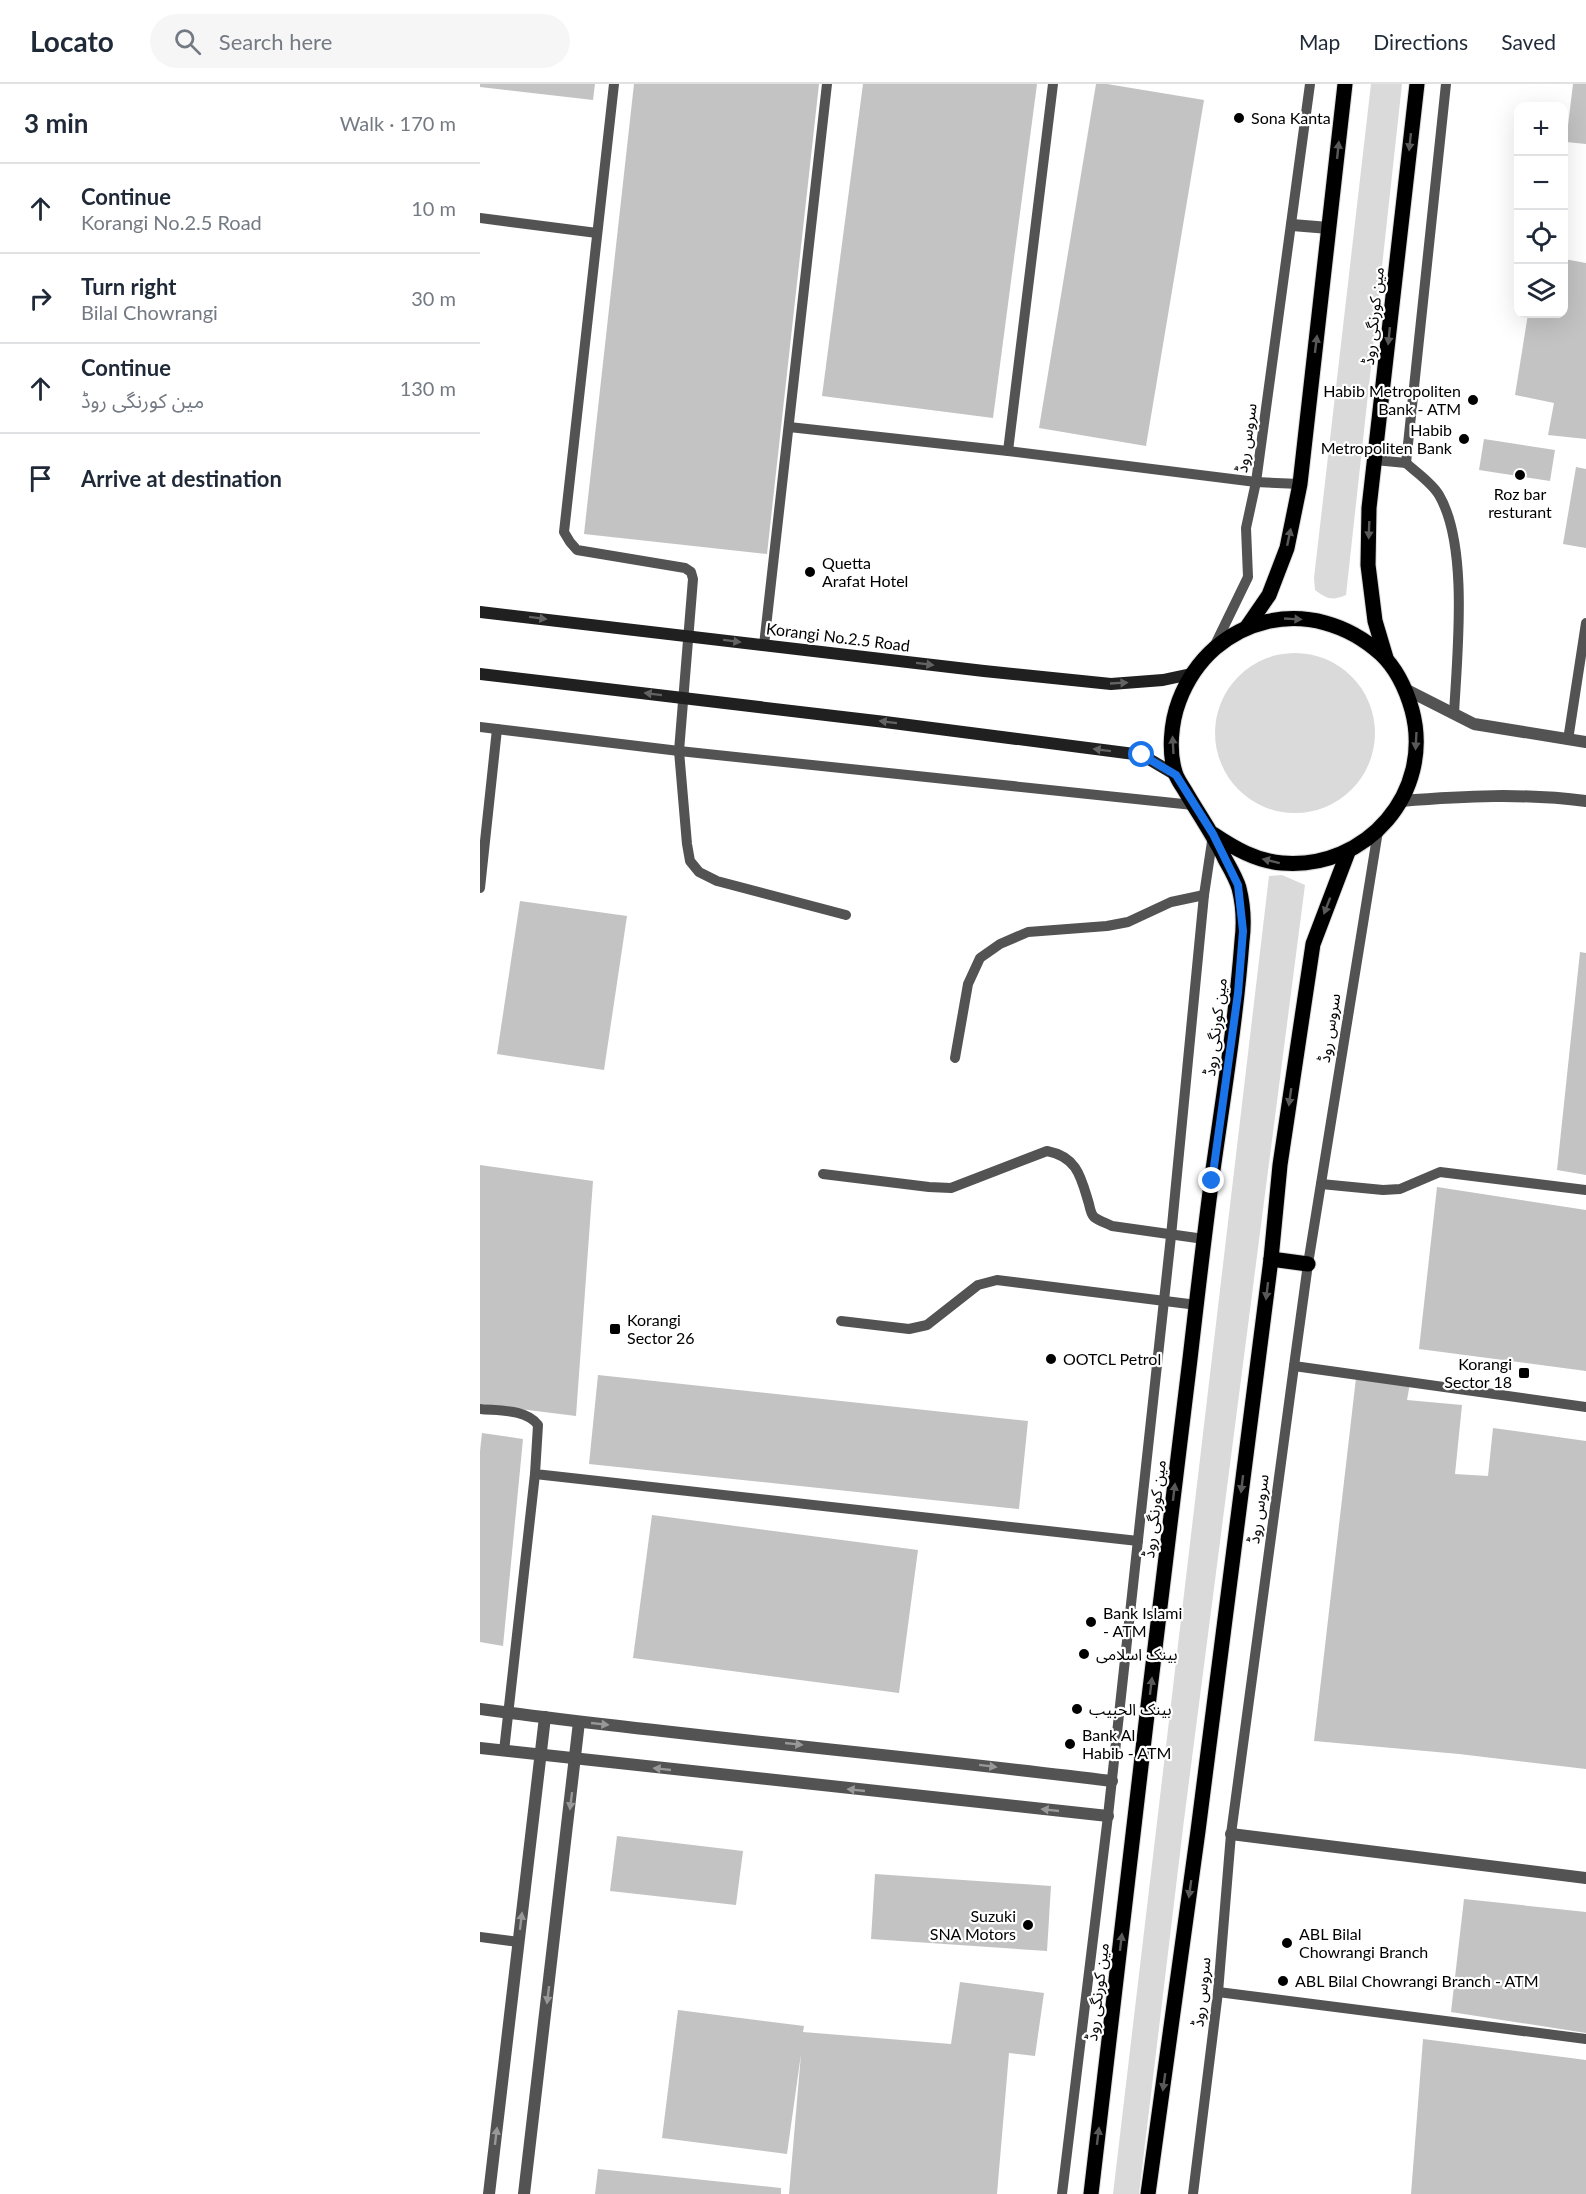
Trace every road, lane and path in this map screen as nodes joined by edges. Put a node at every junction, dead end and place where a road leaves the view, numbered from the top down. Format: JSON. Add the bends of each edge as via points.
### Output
{"nodes":[{"id":1,"x":614,"y":84,"type":"edge"},
{"id":2,"x":827,"y":84,"type":"edge"},
{"id":3,"x":1053,"y":84,"type":"edge"},
{"id":4,"x":1310,"y":84,"type":"edge"},
{"id":5,"x":1346,"y":84,"type":"edge"},
{"id":6,"x":1417,"y":84,"type":"edge"},
{"id":7,"x":1446,"y":84,"type":"edge"},
{"id":8,"x":480,"y":218,"type":"edge"},
{"id":9,"x":1292,"y":225,"type":"junction"},
{"id":10,"x":1329,"y":228,"type":"junction"},
{"id":11,"x":597,"y":232,"type":"junction"},
{"id":12,"x":789,"y":427,"type":"junction"},
{"id":13,"x":1008,"y":451,"type":"junction"},
{"id":14,"x":1375,"y":460,"type":"junction"},
{"id":15,"x":1406,"y":463,"type":"junction"},
{"id":16,"x":1256,"y":483,"type":"junction"},
{"id":17,"x":1300,"y":484,"type":"junction"},
{"id":18,"x":480,"y":612,"type":"edge"},
{"id":19,"x":1586,"y":623,"type":"edge"},
{"id":20,"x":1247,"y":627,"type":"junction"},
{"id":21,"x":688,"y":636,"type":"junction"},
{"id":22,"x":764,"y":645,"type":"junction"},
{"id":23,"x":1214,"y":647,"type":"junction"},
{"id":24,"x":1386,"y":658,"type":"junction"},
{"id":25,"x":480,"y":674,"type":"edge"},
{"id":26,"x":1191,"y":674,"type":"junction"},
{"id":27,"x":1407,"y":690,"type":"junction"},
{"id":28,"x":683,"y":697,"type":"junction"},
{"id":29,"x":1454,"y":714,"type":"junction"},
{"id":30,"x":480,"y":727,"type":"edge"},
{"id":31,"x":497,"y":729,"type":"junction"},
{"id":32,"x":1568,"y":740,"type":"junction"},
{"id":33,"x":1586,"y":742,"type":"edge"},
{"id":34,"x":679,"y":751,"type":"junction"},
{"id":35,"x":1176,"y":775,"type":"junction"},
{"id":36,"x":1401,"y":801,"type":"junction"},
{"id":37,"x":1586,"y":801,"type":"edge"},
{"id":38,"x":1194,"y":805,"type":"junction"},
{"id":39,"x":1378,"y":831,"type":"junction"},
{"id":40,"x":1213,"y":834,"type":"junction"},
{"id":41,"x":1348,"y":852,"type":"junction"},
{"id":42,"x":480,"y":888,"type":"edge"},
{"id":43,"x":1204,"y":895,"type":"junction"},
{"id":44,"x":846,"y":915,"type":"dead end"},
{"id":45,"x":955,"y":1058,"type":"dead end"},
{"id":46,"x":824,"y":1173,"type":"dead end"},
{"id":47,"x":1321,"y":1184,"type":"junction"},
{"id":48,"x":1586,"y":1190,"type":"edge"},
{"id":49,"x":1171,"y":1236,"type":"junction"},
{"id":50,"x":1204,"y":1239,"type":"junction"},
{"id":51,"x":1271,"y":1259,"type":"junction"},
{"id":52,"x":1308,"y":1264,"type":"junction"},
{"id":53,"x":1163,"y":1301,"type":"junction"},
{"id":54,"x":1197,"y":1305,"type":"junction"},
{"id":55,"x":841,"y":1321,"type":"dead end"},
{"id":56,"x":1294,"y":1366,"type":"junction"},
{"id":57,"x":1586,"y":1407,"type":"edge"},
{"id":58,"x":480,"y":1408,"type":"edge"},
{"id":59,"x":536,"y":1474,"type":"junction"},
{"id":60,"x":1138,"y":1541,"type":"junction"},
{"id":61,"x":480,"y":1708,"type":"edge"},
{"id":62,"x":507,"y":1712,"type":"junction"},
{"id":63,"x":545,"y":1717,"type":"junction"},
{"id":64,"x":579,"y":1722,"type":"junction"},
{"id":65,"x":480,"y":1748,"type":"edge"},
{"id":66,"x":504,"y":1751,"type":"junction"},
{"id":67,"x":541,"y":1756,"type":"junction"},
{"id":68,"x":576,"y":1760,"type":"junction"},
{"id":69,"x":1112,"y":1781,"type":"junction"},
{"id":70,"x":1108,"y":1816,"type":"junction"},
{"id":71,"x":1231,"y":1834,"type":"junction"},
{"id":72,"x":1586,"y":1878,"type":"edge"},
{"id":73,"x":480,"y":1937,"type":"edge"},
{"id":74,"x":519,"y":1942,"type":"junction"},
{"id":75,"x":1218,"y":1992,"type":"junction"},
{"id":76,"x":1586,"y":2039,"type":"edge"},
{"id":77,"x":489,"y":2194,"type":"edge"},
{"id":78,"x":525,"y":2194,"type":"edge"},
{"id":79,"x":1062,"y":2194,"type":"edge"},
{"id":80,"x":1091,"y":2194,"type":"edge"},
{"id":81,"x":1148,"y":2194,"type":"edge"},
{"id":82,"x":1193,"y":2194,"type":"edge"}],
"edges":[{"from":1,"to":11,"type":"lane"},
{"from":2,"to":12,"type":"lane"},
{"from":3,"to":13,"type":"lane"},
{"from":4,"to":9,"type":"lane","name":"سروس روڈ"},
{"from":10,"to":5,"type":"main road","one_way":true},
{"from":6,"to":14,"type":"main road","name":"مین کورنگی روڈ","one_way":true},
{"from":7,"to":15,"type":"lane"},
{"from":8,"to":11,"type":"lane"},
{"from":9,"to":10,"type":"street"},
{"from":9,"to":16,"type":"lane","name":"سروس روڈ"},
{"from":17,"to":10,"type":"main road","one_way":true},
{"from":11,"to":21,"type":"lane","via":[[564,532],[577,550],[691,572]]},
{"from":12,"to":13,"type":"lane"},
{"from":12,"to":22,"type":"lane"},
{"from":13,"to":16,"type":"lane"},
{"from":14,"to":15,"type":"lane"},
{"from":14,"to":24,"type":"main road","name":"مین کورنگی روڈ","one_way":true,"via":[[1368,565],[1375,621]]},
{"from":15,"to":29,"type":"lane","via":[[1438,493],[1454,534],[1459,581]]},
{"from":16,"to":17,"type":"lane"},
{"from":16,"to":23,"type":"lane","name":"سروس روڈ","via":[[1246,528],[1248,577]]},
{"from":20,"to":17,"type":"main road","one_way":true,"via":[[1269,596],[1287,548]]},
{"from":18,"to":21,"type":"main road","name":"Korangi No.2.5 Road","one_way":true},
{"from":19,"to":32,"type":"lane"},
{"from":20,"to":23,"type":"main road"},
{"from":20,"to":24,"type":"main road","one_way":true,"via":[[1283,618],[1321,620],[1357,634]]},
{"from":21,"to":22,"type":"main road","name":"Korangi No.2.5 Road","one_way":true},
{"from":21,"to":28,"type":"lane"},
{"from":22,"to":26,"type":"main road","name":"Korangi No.2.5 Road","one_way":true,"via":[[1110,684]]},
{"from":23,"to":26,"type":"main road"},
{"from":24,"to":27,"type":"main road"},
{"from":28,"to":25,"type":"main road","one_way":true},
{"from":35,"to":26,"type":"main road","one_way":true,"via":[[1171,740],[1177,705]]},
{"from":27,"to":29,"type":"street"},
{"from":27,"to":36,"type":"main road","one_way":true,"via":[[1416,727],[1415,765]]},
{"from":28,"to":34,"type":"lane"},
{"from":35,"to":28,"type":"main road","one_way":true,"via":[[1142,755]]},
{"from":29,"to":32,"type":"street","via":[[1474,724]]},
{"from":30,"to":31,"type":"lane"},
{"from":31,"to":34,"type":"lane"},
{"from":31,"to":42,"type":"lane"},
{"from":32,"to":33,"type":"street"},
{"from":34,"to":38,"type":"lane"},
{"from":34,"to":44,"type":"lane","via":[[687,844],[690,861],[699,872],[717,882]]},
{"from":35,"to":38,"type":"main road","name":"مین کورنگی روڈ"},
{"from":36,"to":37,"type":"street","via":[[1478,795]]},
{"from":36,"to":39,"type":"main road"},
{"from":38,"to":40,"type":"main road","name":"مین کورنگی روڈ"},
{"from":39,"to":41,"type":"main road"},
{"from":39,"to":47,"type":"lane","name":"سروس روڈ"},
{"from":41,"to":40,"type":"main road","one_way":true,"via":[[1314,863],[1278,864],[1243,854]]},
{"from":40,"to":43,"type":"lane"},
{"from":40,"to":50,"type":"main road","name":"مین کورنگی روڈ","via":[[1238,885],[1243,931]]},
{"from":41,"to":51,"type":"main road","one_way":true,"via":[[1313,944],[1280,1165]]},
{"from":43,"to":45,"type":"lane","via":[[1171,902],[1128,922],[1029,932],[1000,944],[981,958],[968,984]]},
{"from":43,"to":49,"type":"lane"},
{"from":46,"to":49,"type":"lane","via":[[951,1188],[1047,1150],[1065,1157],[1074,1166],[1092,1215],[1112,1226]]},
{"from":47,"to":48,"type":"lane","via":[[1400,1189],[1440,1172]]},
{"from":47,"to":52,"type":"lane","name":"سروس روڈ"},
{"from":49,"to":50,"type":"lane"},
{"from":49,"to":53,"type":"lane"},
{"from":50,"to":54,"type":"main road","name":"مین کورنگی روڈ"},
{"from":51,"to":52,"type":"main road"},
{"from":51,"to":81,"type":"main road","one_way":true},
{"from":52,"to":56,"type":"lane","name":"سروس روڈ"},
{"from":53,"to":54,"type":"lane"},
{"from":53,"to":55,"type":"lane","via":[[997,1280],[978,1285],[919,1328]]},
{"from":53,"to":60,"type":"lane"},
{"from":80,"to":54,"type":"main road","name":"مین کورنگی روڈ","one_way":true},
{"from":56,"to":57,"type":"lane"},
{"from":56,"to":71,"type":"lane","name":"سروس روڈ"},
{"from":58,"to":59,"type":"lane","via":[[525,1414],[533,1419],[538,1425]]},
{"from":59,"to":60,"type":"lane"},
{"from":59,"to":62,"type":"lane"},
{"from":60,"to":69,"type":"lane"},
{"from":61,"to":62,"type":"street"},
{"from":62,"to":63,"type":"street"},
{"from":62,"to":66,"type":"lane"},
{"from":63,"to":64,"type":"street"},
{"from":63,"to":67,"type":"street"},
{"from":64,"to":68,"type":"street"},
{"from":64,"to":69,"type":"street","one_way":true},
{"from":65,"to":66,"type":"street"},
{"from":66,"to":67,"type":"street"},
{"from":67,"to":68,"type":"street"},
{"from":74,"to":67,"type":"street","one_way":true},
{"from":70,"to":68,"type":"street","one_way":true},
{"from":68,"to":78,"type":"street","one_way":true},
{"from":69,"to":70,"type":"lane"},
{"from":70,"to":79,"type":"lane"},
{"from":71,"to":72,"type":"street"},
{"from":71,"to":75,"type":"lane","name":"سروس روڈ"},
{"from":73,"to":74,"type":"lane"},
{"from":77,"to":74,"type":"street","one_way":true},
{"from":75,"to":76,"type":"lane"},
{"from":75,"to":82,"type":"lane","name":"سروس روڈ"}]}
